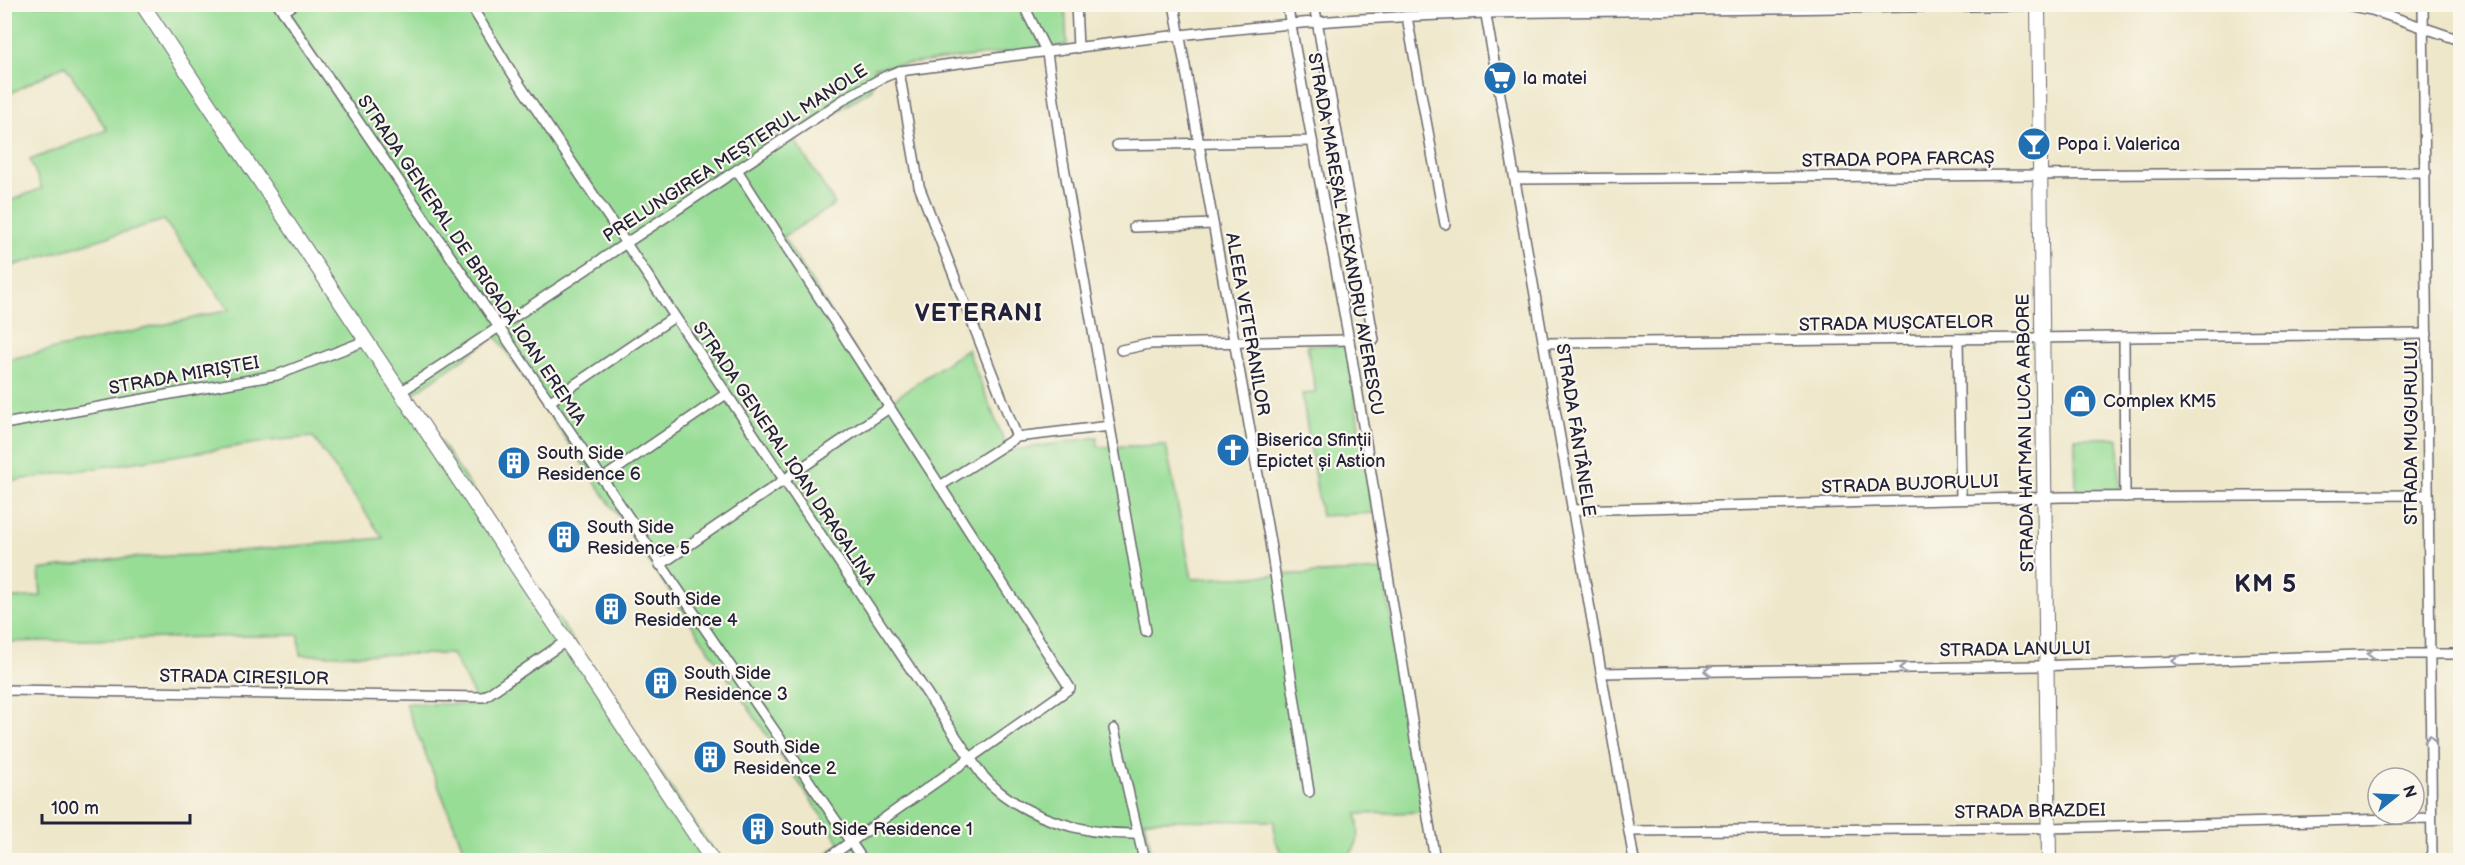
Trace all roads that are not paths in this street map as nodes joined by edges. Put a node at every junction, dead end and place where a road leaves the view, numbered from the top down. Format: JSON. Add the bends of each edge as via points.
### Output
{"nodes":[{"id":1,"x":142,"y":4,"type":"edge"},
{"id":2,"x":295,"y":4,"type":"edge"},
{"id":3,"x":470,"y":4,"type":"edge"},
{"id":4,"x":1023,"y":4,"type":"edge"},
{"id":5,"x":1076,"y":4,"type":"edge"},
{"id":6,"x":1174,"y":4,"type":"edge"},
{"id":7,"x":1287,"y":4,"type":"edge"},
{"id":8,"x":1314,"y":4,"type":"edge"},
{"id":9,"x":2111,"y":4,"type":"edge"},
{"id":10,"x":2342,"y":4,"type":"edge"},
{"id":11,"x":2423,"y":4,"type":"edge"},
{"id":12,"x":2038,"y":5,"type":"edge"},
{"id":13,"x":280,"y":8,"type":"edge"},
{"id":14,"x":1485,"y":9,"type":"edge"},
{"id":15,"x":1407,"y":17,"type":"junction"},
{"id":16,"x":1318,"y":22,"type":"junction"},
{"id":17,"x":1291,"y":24,"type":"junction"},
{"id":18,"x":2424,"y":28,"type":"junction"},
{"id":19,"x":1180,"y":36,"type":"junction"},
{"id":20,"x":2460,"y":40,"type":"edge"},
{"id":21,"x":1078,"y":48,"type":"junction"},
{"id":22,"x":1047,"y":53,"type":"junction"},
{"id":23,"x":899,"y":71,"type":"junction"},
{"id":24,"x":1312,"y":141,"type":"junction"},
{"id":25,"x":1199,"y":143,"type":"junction"},
{"id":26,"x":1118,"y":145,"type":"dead end"},
{"id":27,"x":736,"y":170,"type":"junction"},
{"id":28,"x":2426,"y":172,"type":"junction"},
{"id":29,"x":2040,"y":174,"type":"junction"},
{"id":30,"x":1515,"y":179,"type":"junction"},
{"id":31,"x":1213,"y":224,"type":"junction"},
{"id":32,"x":1445,"y":224,"type":"dead end"},
{"id":33,"x":1134,"y":227,"type":"dead end"},
{"id":34,"x":626,"y":244,"type":"junction"},
{"id":35,"x":674,"y":317,"type":"junction"},
{"id":36,"x":498,"y":328,"type":"junction"},
{"id":37,"x":2427,"y":334,"type":"junction"},
{"id":38,"x":2042,"y":338,"type":"junction"},
{"id":39,"x":2124,"y":338,"type":"junction"},
{"id":40,"x":1958,"y":339,"type":"junction"},
{"id":41,"x":1350,"y":340,"type":"junction"},
{"id":42,"x":1374,"y":340,"type":"dead end"},
{"id":43,"x":365,"y":341,"type":"junction"},
{"id":44,"x":1234,"y":342,"type":"junction"},
{"id":45,"x":1545,"y":343,"type":"junction"},
{"id":46,"x":1121,"y":350,"type":"dead end"},
{"id":47,"x":399,"y":393,"type":"junction"},
{"id":48,"x":726,"y":394,"type":"junction"},
{"id":49,"x":549,"y":402,"type":"junction"},
{"id":50,"x":890,"y":408,"type":"junction"},
{"id":51,"x":4,"y":424,"type":"edge"},
{"id":52,"x":1110,"y":426,"type":"junction"},
{"id":53,"x":1017,"y":437,"type":"junction"},
{"id":54,"x":602,"y":479,"type":"junction"},
{"id":55,"x":784,"y":480,"type":"junction"},
{"id":56,"x":940,"y":486,"type":"junction"},
{"id":57,"x":2428,"y":495,"type":"junction"},
{"id":58,"x":2125,"y":496,"type":"junction"},
{"id":59,"x":2044,"y":497,"type":"junction"},
{"id":60,"x":1961,"y":499,"type":"junction"},
{"id":61,"x":1572,"y":510,"type":"junction"},
{"id":62,"x":660,"y":565,"type":"junction"},
{"id":63,"x":1146,"y":631,"type":"dead end"},
{"id":64,"x":566,"y":641,"type":"junction"},
{"id":65,"x":2430,"y":653,"type":"junction"},
{"id":66,"x":2460,"y":654,"type":"edge"},
{"id":67,"x":2046,"y":666,"type":"junction"},
{"id":68,"x":1601,"y":673,"type":"junction"},
{"id":69,"x":4,"y":690,"type":"edge"},
{"id":70,"x":1114,"y":729,"type":"dead end"},
{"id":71,"x":969,"y":759,"type":"junction"},
{"id":72,"x":1309,"y":792,"type":"dead end"},
{"id":73,"x":2431,"y":818,"type":"junction"},
{"id":74,"x":2048,"y":828,"type":"junction"},
{"id":75,"x":1629,"y":831,"type":"junction"},
{"id":76,"x":1137,"y":834,"type":"junction"},
{"id":77,"x":850,"y":843,"type":"junction"},
{"id":78,"x":712,"y":861,"type":"edge"},
{"id":79,"x":825,"y":861,"type":"edge"},
{"id":80,"x":863,"y":861,"type":"edge"},
{"id":81,"x":1143,"y":861,"type":"edge"},
{"id":82,"x":1435,"y":861,"type":"edge"},
{"id":83,"x":1634,"y":861,"type":"edge"},
{"id":84,"x":2049,"y":861,"type":"edge"},
{"id":85,"x":2432,"y":861,"type":"edge"}],
"edges":[{"from":1,"to":43,"type":"main road"},
{"from":2,"to":13,"type":"street"},
{"from":3,"to":34,"type":"street","name":"STRADA GENERAL IOAN DRAGALINA"},
{"from":4,"to":22,"type":"street"},
{"from":5,"to":21,"type":"street"},
{"from":6,"to":19,"type":"street","name":"ALEEA VETERANILOR"},
{"from":7,"to":17,"type":"street","name":"STRADA MAREȘAL ALEXANDRU AVERESCU"},
{"from":8,"to":16,"type":"street","name":"STRADA MAREȘAL ALEXANDRU AVERESCU"},
{"from":9,"to":12,"type":"street","name":"PRELUNGIREA MEȘTERUL MANOLE"},
{"from":10,"to":18,"type":"street"},
{"from":11,"to":18,"type":"street","name":"STRADA MUGURULUI"},
{"from":12,"to":14,"type":"street","name":"PRELUNGIREA MEȘTERUL MANOLE"},
{"from":12,"to":29,"type":"main road","name":"STRADA HATMAN LUCA ARBORE"},
{"from":13,"to":36,"type":"street","name":"STRADA GENERAL DE BRIGADĂ IOAN EREMIA"},
{"from":14,"to":15,"type":"street","name":"PRELUNGIREA MEȘTERUL MANOLE"},
{"from":14,"to":30,"type":"street","name":"STRADA FÂNTÂNELE"},
{"from":15,"to":16,"type":"street","name":"PRELUNGIREA MEȘTERUL MANOLE"},
{"from":15,"to":32,"type":"street"},
{"from":16,"to":17,"type":"street","name":"PRELUNGIREA MEȘTERUL MANOLE"},
{"from":16,"to":42,"type":"street","name":"STRADA MAREȘAL ALEXANDRU AVERESCU"},
{"from":17,"to":19,"type":"street","name":"PRELUNGIREA MEȘTERUL MANOLE"},
{"from":17,"to":24,"type":"street","name":"STRADA MAREȘAL ALEXANDRU AVERESCU"},
{"from":18,"to":20,"type":"street"},
{"from":18,"to":28,"type":"street","name":"STRADA MUGURULUI"},
{"from":19,"to":21,"type":"street","name":"PRELUNGIREA MEȘTERUL MANOLE"},
{"from":19,"to":25,"type":"street","name":"ALEEA VETERANILOR"},
{"from":21,"to":22,"type":"street","name":"PRELUNGIREA MEȘTERUL MANOLE"},
{"from":22,"to":23,"type":"street","name":"PRELUNGIREA MEȘTERUL MANOLE"},
{"from":22,"to":52,"type":"street"},
{"from":23,"to":27,"type":"street","name":"PRELUNGIREA MEȘTERUL MANOLE","via":[[867,85]]},
{"from":23,"to":53,"type":"street","via":[[919,186]]},
{"from":24,"to":25,"type":"street"},
{"from":24,"to":41,"type":"street","name":"STRADA MAREȘAL ALEXANDRU AVERESCU"},
{"from":25,"to":26,"type":"street"},
{"from":25,"to":31,"type":"street","name":"ALEEA VETERANILOR"},
{"from":27,"to":34,"type":"street","name":"PRELUNGIREA MEȘTERUL MANOLE"},
{"from":27,"to":50,"type":"street"},
{"from":28,"to":29,"type":"street","name":"STRADA POPA FARCAȘ"},
{"from":28,"to":37,"type":"street","name":"STRADA MUGURULUI"},
{"from":29,"to":30,"type":"street","name":"STRADA POPA FARCAȘ"},
{"from":29,"to":38,"type":"main road","name":"STRADA HATMAN LUCA ARBORE"},
{"from":30,"to":45,"type":"street","name":"STRADA FÂNTÂNELE"},
{"from":31,"to":33,"type":"street"},
{"from":31,"to":44,"type":"street","name":"ALEEA VETERANILOR"},
{"from":34,"to":35,"type":"street","name":"STRADA GENERAL IOAN DRAGALINA"},
{"from":34,"to":36,"type":"street","name":"PRELUNGIREA MEȘTERUL MANOLE"},
{"from":35,"to":48,"type":"street","name":"STRADA GENERAL IOAN DRAGALINA"},
{"from":35,"to":49,"type":"street"},
{"from":36,"to":47,"type":"street","name":"PRELUNGIREA MEȘTERUL MANOLE"},
{"from":36,"to":49,"type":"street","name":"STRADA GENERAL DE BRIGADĂ IOAN EREMIA"},
{"from":37,"to":39,"type":"street","name":"STRADA MUȘCATELOR"},
{"from":37,"to":57,"type":"street","name":"STRADA MUGURULUI"},
{"from":38,"to":39,"type":"street","name":"STRADA MUȘCATELOR"},
{"from":38,"to":40,"type":"street","name":"STRADA MUȘCATELOR"},
{"from":38,"to":59,"type":"main road","name":"STRADA HATMAN LUCA ARBORE"},
{"from":39,"to":58,"type":"street"},
{"from":40,"to":45,"type":"street","name":"STRADA MUȘCATELOR"},
{"from":40,"to":60,"type":"street"},
{"from":41,"to":44,"type":"street"},
{"from":41,"to":82,"type":"street","name":"STRADA MAREȘAL ALEXANDRU AVERESCU"},
{"from":43,"to":47,"type":"main road"},
{"from":43,"to":51,"type":"street","name":"STRADA MIRIȘTEI","via":[[277,375]]},
{"from":44,"to":46,"type":"street","via":[[1149,344]]},
{"from":44,"to":72,"type":"street","name":"ALEEA VETERANILOR"},
{"from":45,"to":61,"type":"street","name":"STRADA FÂNTÂNELE"},
{"from":47,"to":64,"type":"main road"},
{"from":48,"to":54,"type":"street"},
{"from":48,"to":55,"type":"street","name":"STRADA GENERAL IOAN DRAGALINA"},
{"from":49,"to":54,"type":"street","name":"STRADA GENERAL DE BRIGADĂ IOAN EREMIA"},
{"from":50,"to":55,"type":"street"},
{"from":50,"to":56,"type":"street"},
{"from":52,"to":53,"type":"street"},
{"from":52,"to":63,"type":"street"},
{"from":53,"to":56,"type":"street"},
{"from":54,"to":62,"type":"street","name":"STRADA GENERAL DE BRIGADĂ IOAN EREMIA"},
{"from":55,"to":62,"type":"street"},
{"from":55,"to":71,"type":"street","name":"STRADA GENERAL IOAN DRAGALINA"},
{"from":56,"to":71,"type":"street","via":[[1070,688]]},
{"from":57,"to":58,"type":"street","name":"STRADA BUJORULUI"},
{"from":57,"to":65,"type":"street","name":"STRADA MUGURULUI"},
{"from":58,"to":59,"type":"street","name":"STRADA BUJORULUI"},
{"from":59,"to":60,"type":"street","name":"STRADA BUJORULUI"},
{"from":59,"to":67,"type":"main road","name":"STRADA HATMAN LUCA ARBORE"},
{"from":60,"to":61,"type":"street","name":"STRADA BUJORULUI"},
{"from":61,"to":68,"type":"street","name":"STRADA FÂNTÂNELE"},
{"from":62,"to":77,"type":"street","name":"STRADA GENERAL DE BRIGADĂ IOAN EREMIA"},
{"from":64,"to":69,"type":"street","name":"STRADA CIREȘILOR","via":[[484,697]]},
{"from":64,"to":78,"type":"main road"},
{"from":65,"to":66,"type":"street","name":"STRADA LANULUI"},
{"from":65,"to":67,"type":"street","name":"STRADA LANULUI","one_way":true},
{"from":73,"to":65,"type":"street","name":"STRADA MUGURULUI","one_way":true},
{"from":67,"to":68,"type":"street","name":"STRADA LANULUI","one_way":true},
{"from":67,"to":74,"type":"main road","name":"STRADA HATMAN LUCA ARBORE"},
{"from":68,"to":75,"type":"street","name":"STRADA FÂNTÂNELE"},
{"from":70,"to":76,"type":"street"},
{"from":71,"to":76,"type":"street","name":"STRADA GENERAL IOAN DRAGALINA","via":[[991,786],[1032,811],[1069,825]]},
{"from":71,"to":77,"type":"street"},
{"from":73,"to":74,"type":"street","name":"STRADA BRAZDEI"},
{"from":73,"to":85,"type":"street","name":"STRADA MUGURULUI"},
{"from":74,"to":75,"type":"street","name":"STRADA BRAZDEI"},
{"from":74,"to":84,"type":"main road","name":"STRADA HATMAN LUCA ARBORE"},
{"from":75,"to":83,"type":"street","name":"STRADA FÂNTÂNELE"},
{"from":76,"to":81,"type":"street"},
{"from":77,"to":79,"type":"street"},
{"from":77,"to":80,"type":"street","name":"STRADA GENERAL DE BRIGADĂ IOAN EREMIA"}]}
